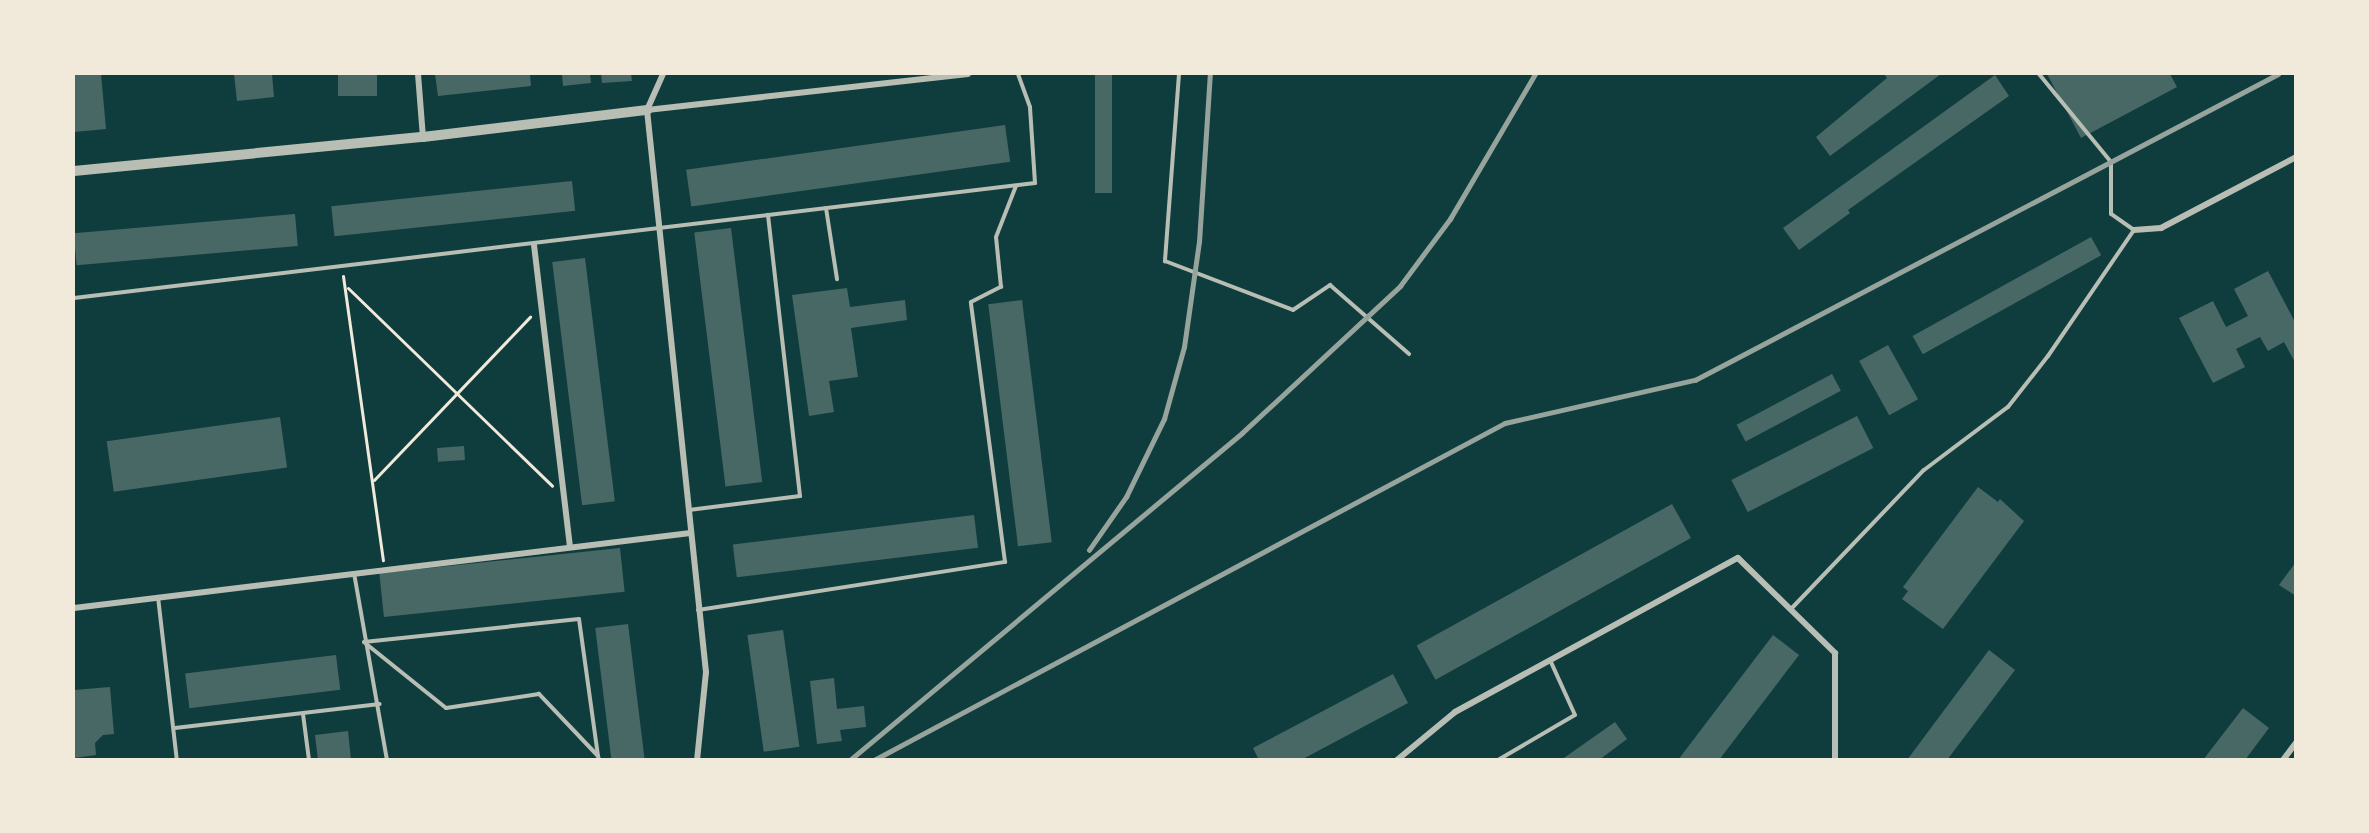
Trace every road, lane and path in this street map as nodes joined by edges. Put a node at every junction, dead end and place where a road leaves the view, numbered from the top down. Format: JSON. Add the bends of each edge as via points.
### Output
{"nodes":[{"id":1,"x":418,"y":74,"type":"edge"},
{"id":2,"x":663,"y":74,"type":"edge"},
{"id":3,"x":969,"y":74,"type":"edge"},
{"id":4,"x":1018,"y":74,"type":"edge"},
{"id":5,"x":1179,"y":74,"type":"edge"},
{"id":6,"x":2039,"y":74,"type":"edge"},
{"id":7,"x":647,"y":110,"type":"junction"},
{"id":8,"x":423,"y":137,"type":"junction"},
{"id":9,"x":2295,"y":157,"type":"edge"},
{"id":10,"x":74,"y":171,"type":"edge"},
{"id":11,"x":1016,"y":186,"type":"junction"},
{"id":12,"x":826,"y":208,"type":"junction"},
{"id":13,"x":768,"y":215,"type":"junction"},
{"id":14,"x":661,"y":229,"type":"junction"},
{"id":15,"x":2134,"y":230,"type":"junction"},
{"id":16,"x":534,"y":245,"type":"junction"},
{"id":17,"x":339,"y":266,"type":"junction"},
{"id":18,"x":837,"y":279,"type":"dead end"},
{"id":19,"x":347,"y":287,"type":"junction"},
{"id":20,"x":74,"y":298,"type":"edge"},
{"id":21,"x":541,"y":305,"type":"junction"},
{"id":22,"x":1409,"y":354,"type":"dead end"},
{"id":23,"x":457,"y":394,"type":"junction"},
{"id":24,"x":374,"y":480,"type":"junction"},
{"id":25,"x":565,"y":499,"type":"junction"},
{"id":26,"x":687,"y":510,"type":"junction"},
{"id":27,"x":690,"y":533,"type":"junction"},
{"id":28,"x":570,"y":545,"type":"junction"},
{"id":29,"x":384,"y":568,"type":"junction"},
{"id":30,"x":354,"y":572,"type":"junction"},
{"id":31,"x":158,"y":596,"type":"junction"},
{"id":32,"x":74,"y":608,"type":"edge"},
{"id":33,"x":1791,"y":609,"type":"junction"},
{"id":34,"x":697,"y":610,"type":"junction"},
{"id":35,"x":364,"y":642,"type":"junction"},
{"id":36,"x":1550,"y":660,"type":"junction"},
{"id":37,"x":380,"y":705,"type":"junction"},
{"id":38,"x":303,"y":714,"type":"junction"},
{"id":39,"x":175,"y":728,"type":"junction"},
{"id":40,"x":2295,"y":743,"type":"edge"},
{"id":41,"x":598,"y":758,"type":"edge"},
{"id":42,"x":177,"y":759,"type":"edge"},
{"id":43,"x":309,"y":759,"type":"edge"},
{"id":44,"x":387,"y":759,"type":"edge"},
{"id":45,"x":697,"y":759,"type":"edge"},
{"id":46,"x":1397,"y":759,"type":"edge"},
{"id":47,"x":1498,"y":759,"type":"edge"},
{"id":48,"x":1834,"y":759,"type":"edge"},
{"id":49,"x":2283,"y":759,"type":"edge"}],
"edges":[{"from":1,"to":8,"type":"street"},
{"from":2,"to":7,"type":"street"},
{"from":3,"to":7,"type":"street"},
{"from":4,"to":11,"type":"lane","via":[[1030,107],[1035,183]]},
{"from":5,"to":22,"type":"lane","via":[[1165,261],[1293,310],[1330,285]]},
{"from":6,"to":15,"type":"lane","via":[[2111,162],[2111,214]]},
{"from":7,"to":8,"type":"street"},
{"from":7,"to":14,"type":"street"},
{"from":8,"to":10,"type":"street"},
{"from":9,"to":15,"type":"street","via":[[2161,228]]},
{"from":11,"to":12,"type":"lane"},
{"from":11,"to":34,"type":"lane","via":[[996,237],[1001,287],[971,302],[1005,562]]},
{"from":12,"to":13,"type":"lane"},
{"from":12,"to":18,"type":"lane"},
{"from":13,"to":14,"type":"lane"},
{"from":13,"to":26,"type":"lane","via":[[800,496]]},
{"from":14,"to":16,"type":"lane"},
{"from":14,"to":26,"type":"street"},
{"from":15,"to":33,"type":"lane","via":[[2048,356],[2008,407],[1924,470]]},
{"from":16,"to":17,"type":"lane"},
{"from":16,"to":21,"type":"street"},
{"from":17,"to":19,"type":"path"},
{"from":17,"to":20,"type":"lane"},
{"from":19,"to":23,"type":"path"},
{"from":19,"to":24,"type":"path"},
{"from":21,"to":23,"type":"path"},
{"from":21,"to":25,"type":"street"},
{"from":23,"to":24,"type":"path"},
{"from":23,"to":25,"type":"path"},
{"from":24,"to":29,"type":"path"},
{"from":25,"to":28,"type":"street"},
{"from":26,"to":27,"type":"street"},
{"from":27,"to":28,"type":"street"},
{"from":27,"to":34,"type":"street"},
{"from":28,"to":29,"type":"street"},
{"from":29,"to":30,"type":"street"},
{"from":30,"to":31,"type":"street"},
{"from":30,"to":35,"type":"lane"},
{"from":31,"to":32,"type":"street"},
{"from":31,"to":39,"type":"lane"},
{"from":33,"to":36,"type":"street","via":[[1738,558]]},
{"from":33,"to":48,"type":"street","via":[[1835,653]]},
{"from":34,"to":45,"type":"street","via":[[708,688]]},
{"from":35,"to":37,"type":"lane"},
{"from":35,"to":41,"type":"lane","via":[[446,708],[539,694]]},
{"from":35,"to":41,"type":"lane","via":[[579,619]]},
{"from":36,"to":46,"type":"street","via":[[1455,712]]},
{"from":36,"to":47,"type":"lane","via":[[1575,716]]},
{"from":37,"to":38,"type":"lane"},
{"from":37,"to":44,"type":"lane"},
{"from":38,"to":39,"type":"lane"},
{"from":38,"to":43,"type":"lane"},
{"from":39,"to":42,"type":"lane"},
{"from":40,"to":49,"type":"street"}]}
